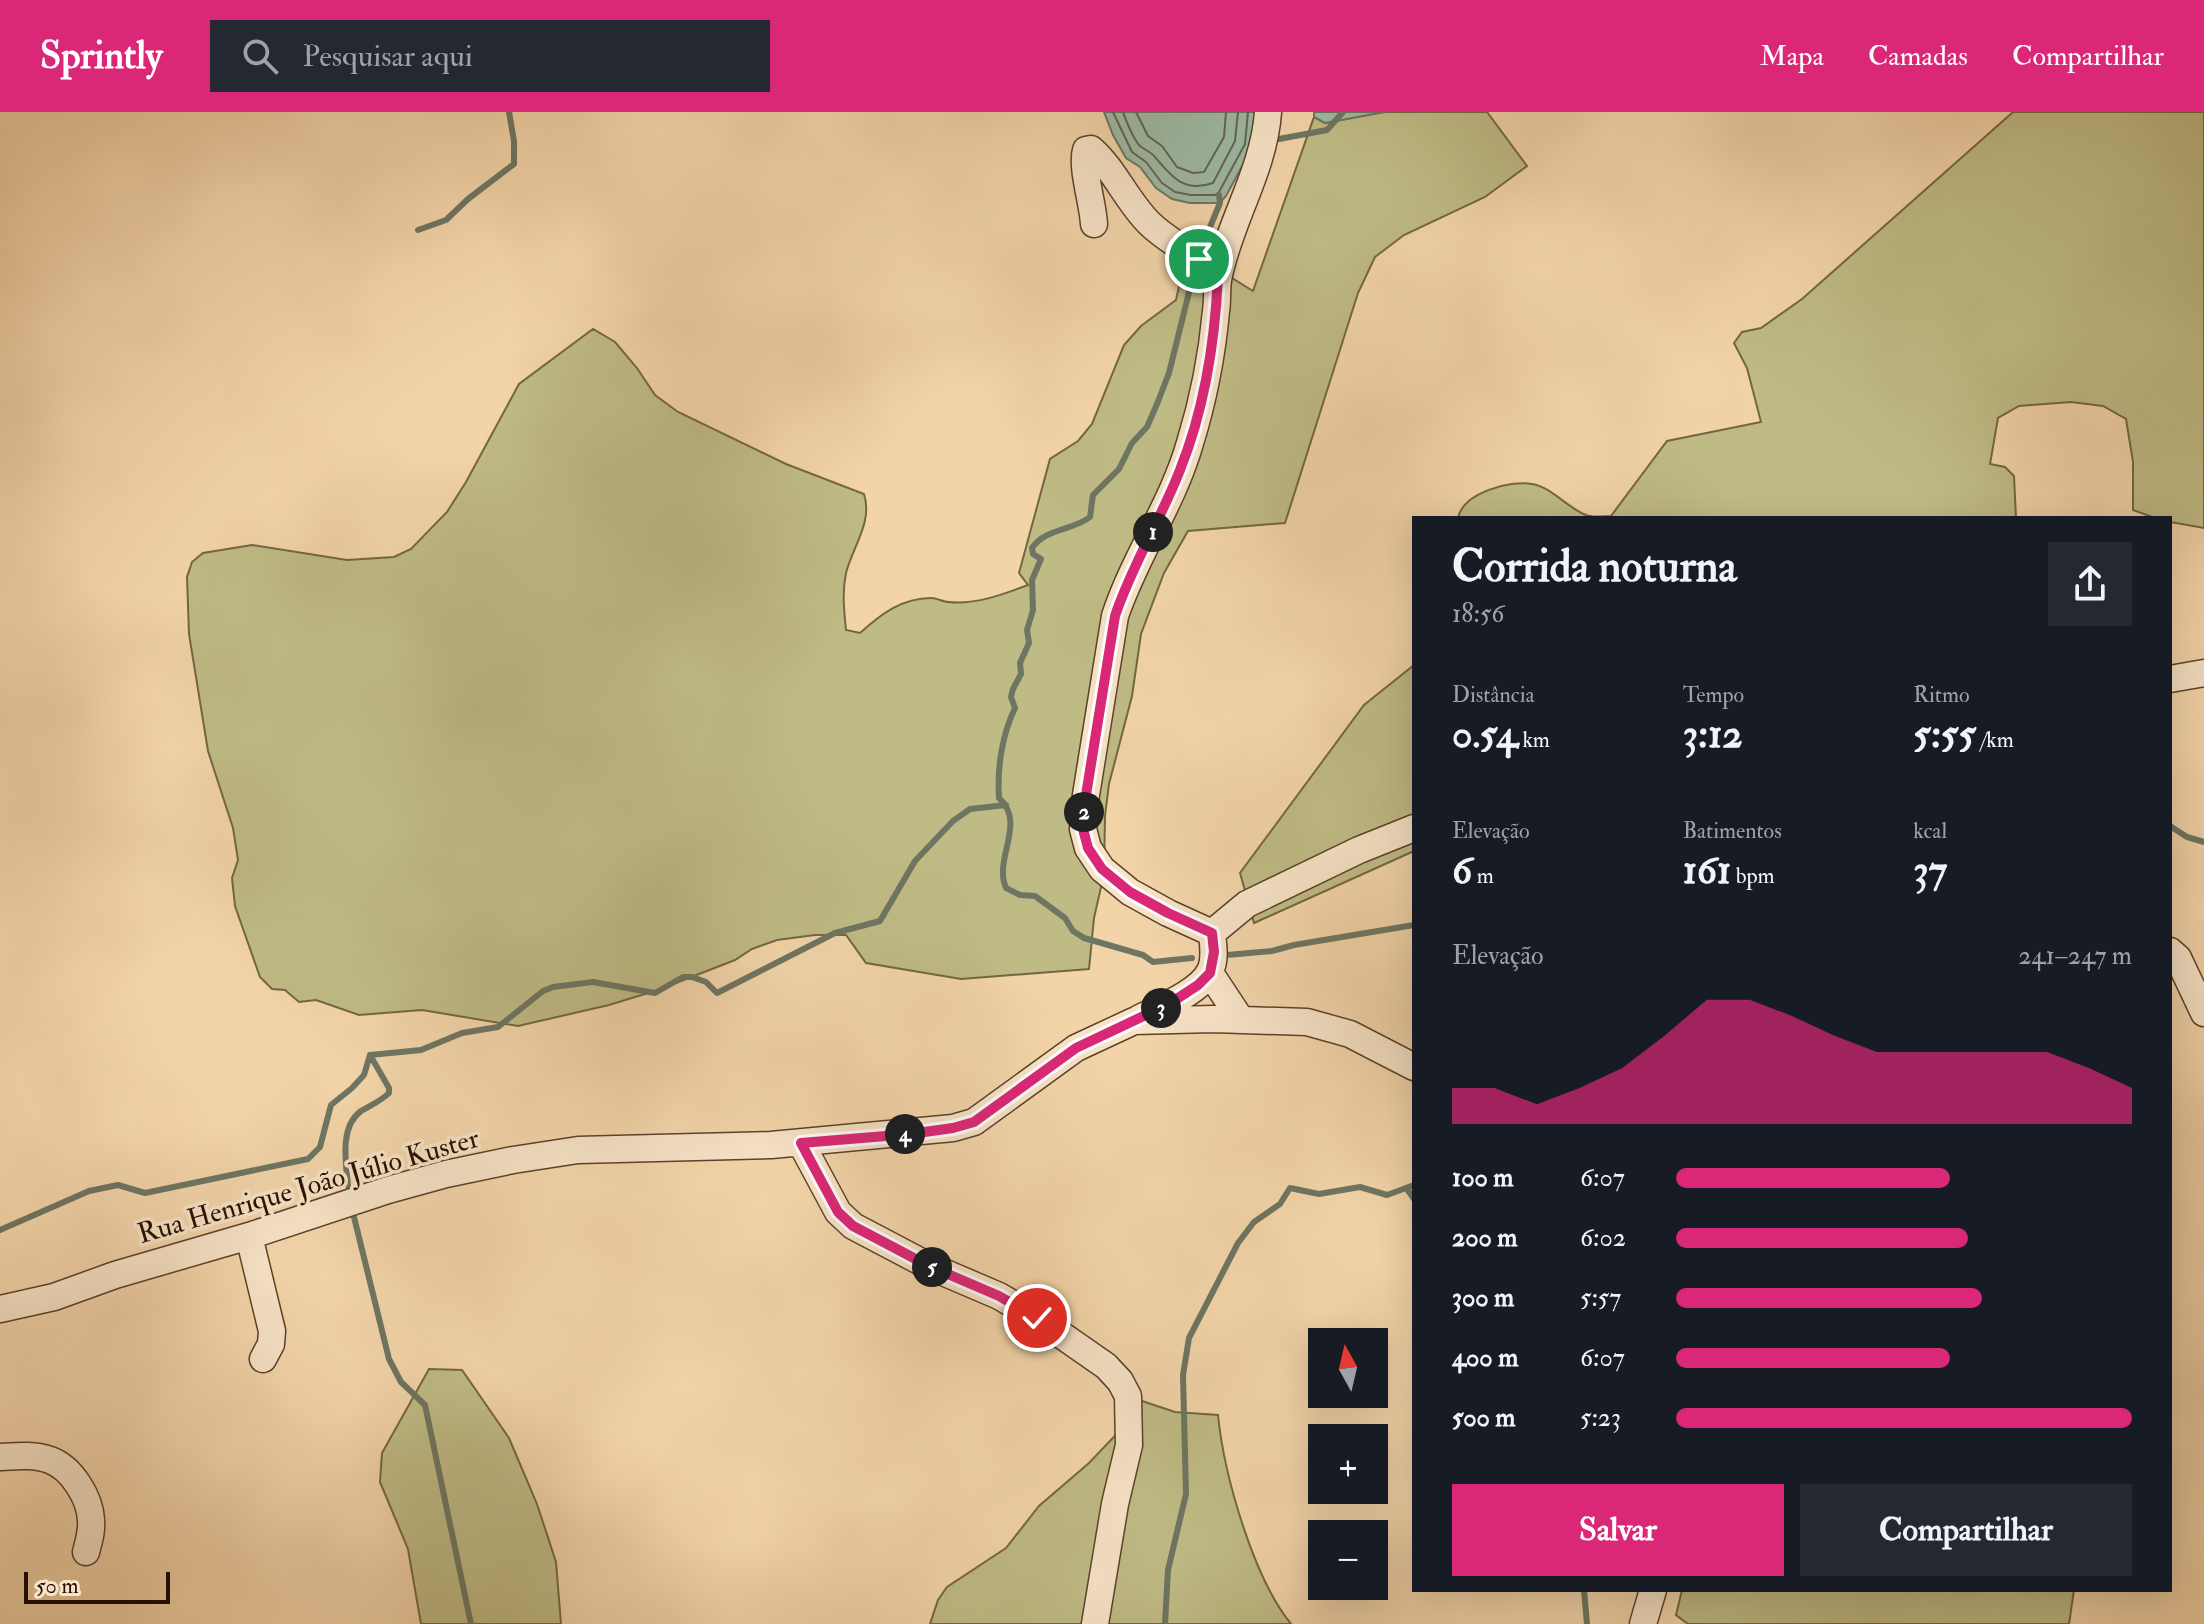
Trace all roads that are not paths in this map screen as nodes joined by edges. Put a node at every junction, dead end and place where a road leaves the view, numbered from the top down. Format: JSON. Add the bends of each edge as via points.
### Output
{"nodes":[{"id":1,"x":1268,"y":112,"type":"edge"},
{"id":2,"x":1094,"y":224,"type":"dead end"},
{"id":3,"x":1218,"y":276,"type":"junction"},
{"id":4,"x":2204,"y":673,"type":"edge"},
{"id":5,"x":2172,"y":679,"type":"edge"},
{"id":6,"x":1412,"y":829,"type":"edge"},
{"id":7,"x":1212,"y":933,"type":"junction"},
{"id":8,"x":2172,"y":953,"type":"edge"},
{"id":9,"x":1210,"y":973,"type":"junction"},
{"id":10,"x":2204,"y":1013,"type":"edge"},
{"id":11,"x":1241,"y":1020,"type":"junction"},
{"id":12,"x":1134,"y":1021,"type":"junction"},
{"id":13,"x":1412,"y":1066,"type":"edge"},
{"id":14,"x":801,"y":1143,"type":"junction"},
{"id":15,"x":249,"y":1236,"type":"junction"},
{"id":16,"x":0,"y":1309,"type":"edge"},
{"id":17,"x":263,"y":1359,"type":"dead end"},
{"id":18,"x":0,"y":1457,"type":"edge"},
{"id":19,"x":86,"y":1552,"type":"dead end"},
{"id":20,"x":1652,"y":1592,"type":"edge"},
{"id":21,"x":1095,"y":1624,"type":"edge"},
{"id":22,"x":1643,"y":1624,"type":"edge"}],
"edges":[{"from":1,"to":3,"type":"street","via":[[1262,154]]},
{"from":2,"to":3,"type":"street","via":[[1084,168],[1084,154],[1091,149],[1151,225]]},
{"from":3,"to":7,"type":"street","via":[[1190,445],[1115,616],[1083,829],[1088,848],[1113,879]]},
{"from":4,"to":5,"type":"street"},
{"from":6,"to":7,"type":"street","via":[[1247,904]]},
{"from":7,"to":9,"type":"street"},
{"from":8,"to":10,"type":"street"},
{"from":9,"to":11,"type":"street"},
{"from":9,"to":12,"type":"street","via":[[1183,996]]},
{"from":11,"to":12,"type":"street","name":"Rua Henrique João Júlio Kuster"},
{"from":11,"to":13,"type":"street","name":"Rua Henrique João Júlio Kuster","via":[[1332,1027]]},
{"from":12,"to":14,"type":"street","name":"Rua Henrique João Júlio Kuster","via":[[1076,1048],[974,1122],[910,1134]]},
{"from":14,"to":15,"type":"street","name":"Rua Henrique João Júlio Kuster","via":[[578,1150],[513,1160],[388,1190]]},
{"from":14,"to":21,"type":"street","via":[[838,1212],[853,1226],[999,1296],[1106,1366],[1120,1381],[1128,1396],[1129,1445]]},
{"from":15,"to":16,"type":"street","name":"Rua Henrique João Júlio Kuster"},
{"from":15,"to":17,"type":"street","via":[[272,1331]]},
{"from":18,"to":19,"type":"street","via":[[51,1460],[71,1473],[91,1518]]},
{"from":20,"to":22,"type":"street"}]}
